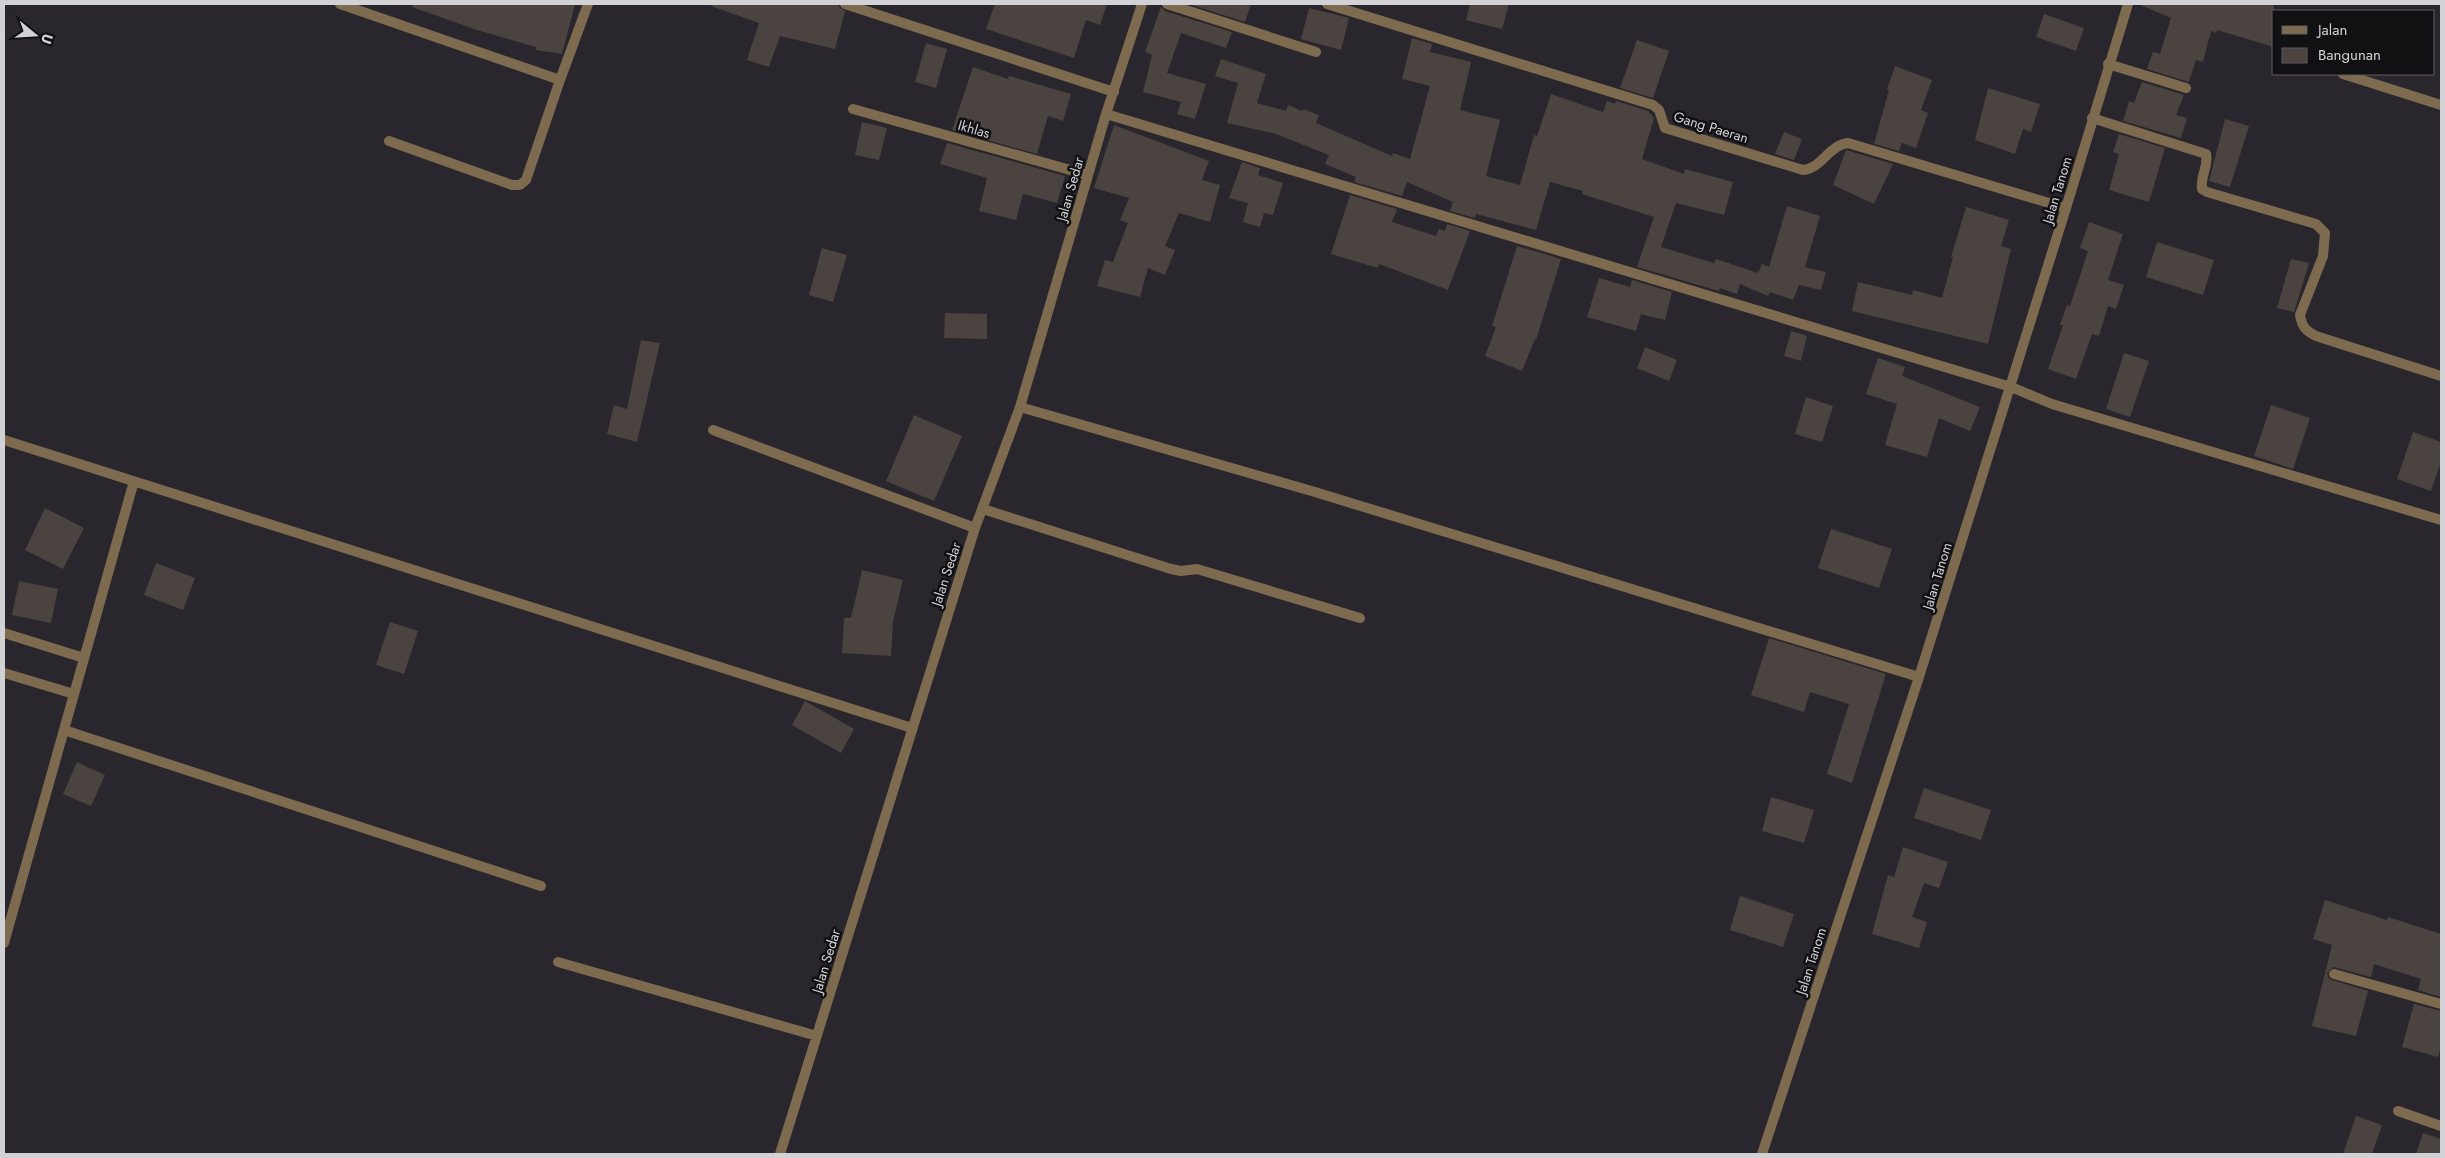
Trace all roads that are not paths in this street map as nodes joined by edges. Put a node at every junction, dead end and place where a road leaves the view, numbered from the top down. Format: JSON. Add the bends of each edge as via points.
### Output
{"nodes":[{"id":1,"x":340,"y":4,"type":"edge"},
{"id":2,"x":588,"y":4,"type":"edge"},
{"id":3,"x":845,"y":4,"type":"edge"},
{"id":4,"x":1142,"y":4,"type":"edge"},
{"id":5,"x":1167,"y":4,"type":"edge"},
{"id":6,"x":1326,"y":4,"type":"edge"},
{"id":7,"x":2128,"y":4,"type":"edge"},
{"id":8,"x":1316,"y":52,"type":"dead end"},
{"id":9,"x":2108,"y":64,"type":"junction"},
{"id":10,"x":2347,"y":75,"type":"edge"},
{"id":11,"x":560,"y":80,"type":"junction"},
{"id":12,"x":2186,"y":88,"type":"dead end"},
{"id":13,"x":1114,"y":92,"type":"junction"},
{"id":14,"x":2441,"y":105,"type":"edge"},
{"id":15,"x":853,"y":109,"type":"dead end"},
{"id":16,"x":1106,"y":114,"type":"junction"},
{"id":17,"x":2092,"y":118,"type":"junction"},
{"id":18,"x":389,"y":141,"type":"dead end"},
{"id":19,"x":1088,"y":175,"type":"junction"},
{"id":20,"x":2066,"y":208,"type":"junction"},
{"id":21,"x":2441,"y":376,"type":"edge"},
{"id":22,"x":2011,"y":387,"type":"junction"},
{"id":23,"x":1020,"y":407,"type":"junction"},
{"id":24,"x":713,"y":430,"type":"dead end"},
{"id":25,"x":4,"y":440,"type":"edge"},
{"id":26,"x":134,"y":481,"type":"junction"},
{"id":27,"x":984,"y":509,"type":"junction"},
{"id":28,"x":2441,"y":520,"type":"edge"},
{"id":29,"x":975,"y":528,"type":"junction"},
{"id":30,"x":1360,"y":618,"type":"dead end"},
{"id":31,"x":4,"y":633,"type":"edge"},
{"id":32,"x":84,"y":658,"type":"junction"},
{"id":33,"x":4,"y":672,"type":"edge"},
{"id":34,"x":1919,"y":677,"type":"junction"},
{"id":35,"x":74,"y":694,"type":"junction"},
{"id":36,"x":912,"y":728,"type":"junction"},
{"id":37,"x":64,"y":730,"type":"junction"},
{"id":38,"x":541,"y":886,"type":"dead end"},
{"id":39,"x":4,"y":943,"type":"edge"},
{"id":40,"x":558,"y":962,"type":"dead end"},
{"id":41,"x":2334,"y":974,"type":"dead end"},
{"id":42,"x":2441,"y":1004,"type":"edge"},
{"id":43,"x":817,"y":1036,"type":"junction"},
{"id":44,"x":2398,"y":1111,"type":"dead end"},
{"id":45,"x":2441,"y":1126,"type":"edge"},
{"id":46,"x":780,"y":1154,"type":"edge"},
{"id":47,"x":1762,"y":1154,"type":"edge"}],
"edges":[{"from":1,"to":11,"type":"street"},
{"from":2,"to":11,"type":"street"},
{"from":3,"to":13,"type":"street"},
{"from":4,"to":13,"type":"street","name":"Jalan Sedar"},
{"from":5,"to":8,"type":"street"},
{"from":6,"to":20,"type":"street","name":"Gang Paeran","via":[[1652,105],[1658,110],[1665,128],[1803,170],[1812,168],[1835,147],[1848,143]]},
{"from":7,"to":9,"type":"street","name":"Jalan Tanom"},
{"from":9,"to":12,"type":"street"},
{"from":9,"to":17,"type":"street","name":"Jalan Tanom"},
{"from":10,"to":14,"type":"street"},
{"from":11,"to":18,"type":"street","via":[[526,180],[520,185],[512,185]]},
{"from":13,"to":16,"type":"street","name":"Jalan Sedar"},
{"from":15,"to":19,"type":"street","name":"Ikhlas"},
{"from":16,"to":19,"type":"street","name":"Jalan Sedar"},
{"from":16,"to":22,"type":"street"},
{"from":17,"to":20,"type":"street","name":"Jalan Tanom"},
{"from":17,"to":21,"type":"street","via":[[2206,154],[2207,162],[2200,180],[2202,189],[2207,192],[2316,224],[2326,233],[2323,256],[2300,315],[2306,331]]},
{"from":19,"to":23,"type":"street","name":"Jalan Sedar"},
{"from":20,"to":22,"type":"street","name":"Jalan Tanom"},
{"from":22,"to":28,"type":"street","via":[[2052,404]]},
{"from":22,"to":34,"type":"street","name":"Jalan Tanom"},
{"from":23,"to":27,"type":"street","name":"Jalan Sedar"},
{"from":23,"to":34,"type":"street","via":[[1315,492]]},
{"from":24,"to":29,"type":"street"},
{"from":25,"to":26,"type":"street"},
{"from":26,"to":32,"type":"street"},
{"from":26,"to":36,"type":"street"},
{"from":27,"to":29,"type":"street","name":"Jalan Sedar"},
{"from":27,"to":30,"type":"street","via":[[1171,569],[1197,569]]},
{"from":29,"to":36,"type":"street","name":"Jalan Sedar"},
{"from":31,"to":32,"type":"street"},
{"from":32,"to":35,"type":"street"},
{"from":33,"to":35,"type":"street"},
{"from":34,"to":47,"type":"street","name":"Jalan Tanom"},
{"from":35,"to":37,"type":"street"},
{"from":36,"to":43,"type":"street","name":"Jalan Sedar"},
{"from":37,"to":38,"type":"street"},
{"from":37,"to":39,"type":"street"},
{"from":40,"to":43,"type":"street"},
{"from":41,"to":42,"type":"street"},
{"from":43,"to":46,"type":"street","name":"Jalan Sedar"},
{"from":44,"to":45,"type":"street"}]}
